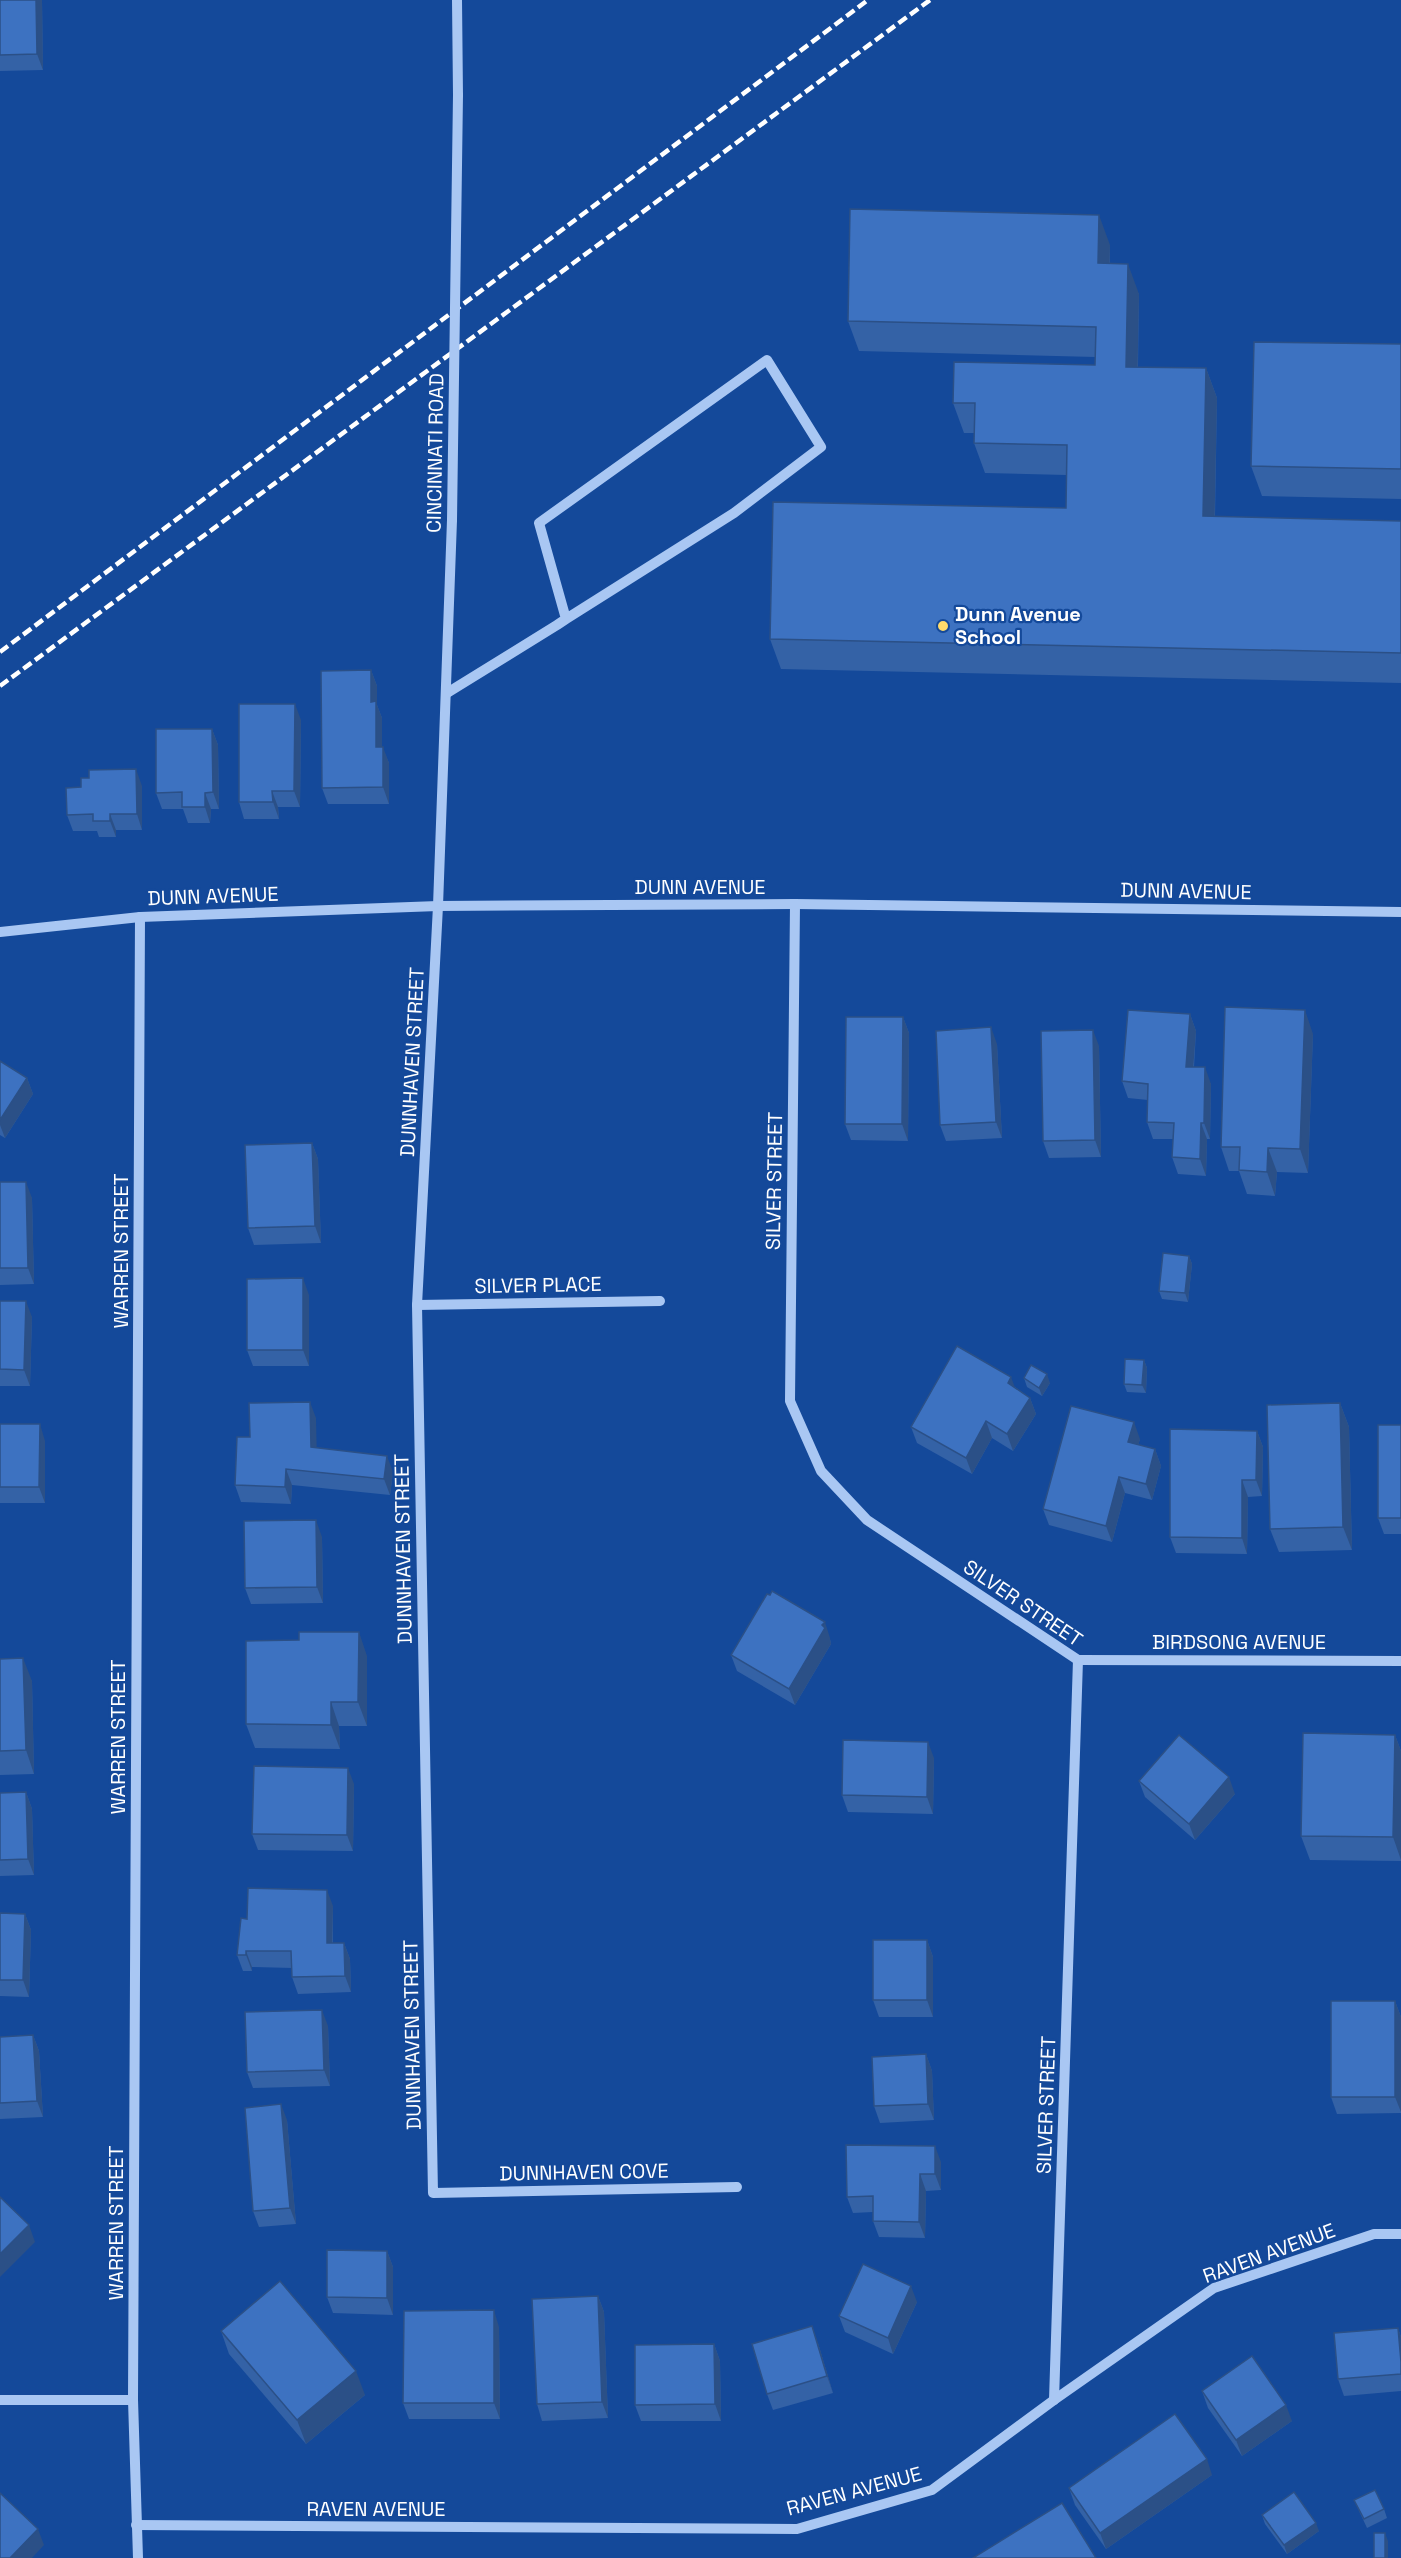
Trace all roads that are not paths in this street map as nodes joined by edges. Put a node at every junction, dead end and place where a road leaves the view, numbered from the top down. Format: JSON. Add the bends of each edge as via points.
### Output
{"nodes":[{"id":1,"x":457,"y":0,"type":"edge"},
{"id":2,"x":566,"y":619,"type":"junction"},
{"id":3,"x":447,"y":693,"type":"junction"},
{"id":4,"x":795,"y":904,"type":"junction"},
{"id":5,"x":438,"y":906,"type":"junction"},
{"id":6,"x":1401,"y":912,"type":"edge"},
{"id":7,"x":140,"y":917,"type":"junction"},
{"id":8,"x":0,"y":932,"type":"edge"},
{"id":9,"x":660,"y":1300,"type":"dead end"},
{"id":10,"x":417,"y":1305,"type":"junction"},
{"id":11,"x":1078,"y":1660,"type":"junction"},
{"id":12,"x":1401,"y":1661,"type":"edge"},
{"id":13,"x":737,"y":2187,"type":"dead end"},
{"id":14,"x":433,"y":2193,"type":"joint"},
{"id":15,"x":1401,"y":2234,"type":"edge"},
{"id":16,"x":0,"y":2400,"type":"edge"},
{"id":17,"x":133,"y":2400,"type":"junction"},
{"id":18,"x":1054,"y":2400,"type":"junction"},
{"id":19,"x":136,"y":2526,"type":"junction"},
{"id":20,"x":138,"y":2558,"type":"edge"}],
"edges":[{"from":1,"to":3,"type":"street","name":"CINCINNATI ROAD","bridge":true},
{"from":2,"to":2,"type":"street","via":[[734,513],[821,447],[767,360],[539,523]]},
{"from":2,"to":3,"type":"street"},
{"from":3,"to":5,"type":"street","name":"CINCINNATI ROAD"},
{"from":4,"to":5,"type":"street","name":"DUNN AVENUE"},
{"from":4,"to":6,"type":"street","name":"DUNN AVENUE"},
{"from":4,"to":11,"type":"street","name":"SILVER STREET","via":[[790,1401],[822,1471],[867,1520]]},
{"from":5,"to":7,"type":"street","name":"DUNN AVENUE"},
{"from":5,"to":10,"type":"street","name":"DUNNHAVEN STREET"},
{"from":7,"to":8,"type":"street","name":"DUNN AVENUE"},
{"from":7,"to":17,"type":"street","name":"WARREN STREET"},
{"from":9,"to":10,"type":"street","name":"SILVER PLACE"},
{"from":10,"to":14,"type":"street","name":"DUNNHAVEN STREET"},
{"from":11,"to":12,"type":"street","name":"BIRDSONG AVENUE"},
{"from":11,"to":18,"type":"street","name":"SILVER STREET"},
{"from":13,"to":14,"type":"street","name":"DUNNHAVEN COVE"},
{"from":15,"to":18,"type":"street","name":"RAVEN AVENUE","via":[[1374,2234],[1214,2288]]},
{"from":16,"to":17,"type":"street"},
{"from":17,"to":19,"type":"street","name":"WARREN STREET"},
{"from":18,"to":19,"type":"street","name":"RAVEN AVENUE","via":[[932,2490],[797,2529]]},
{"from":19,"to":20,"type":"street","name":"WARREN STREET"}]}
